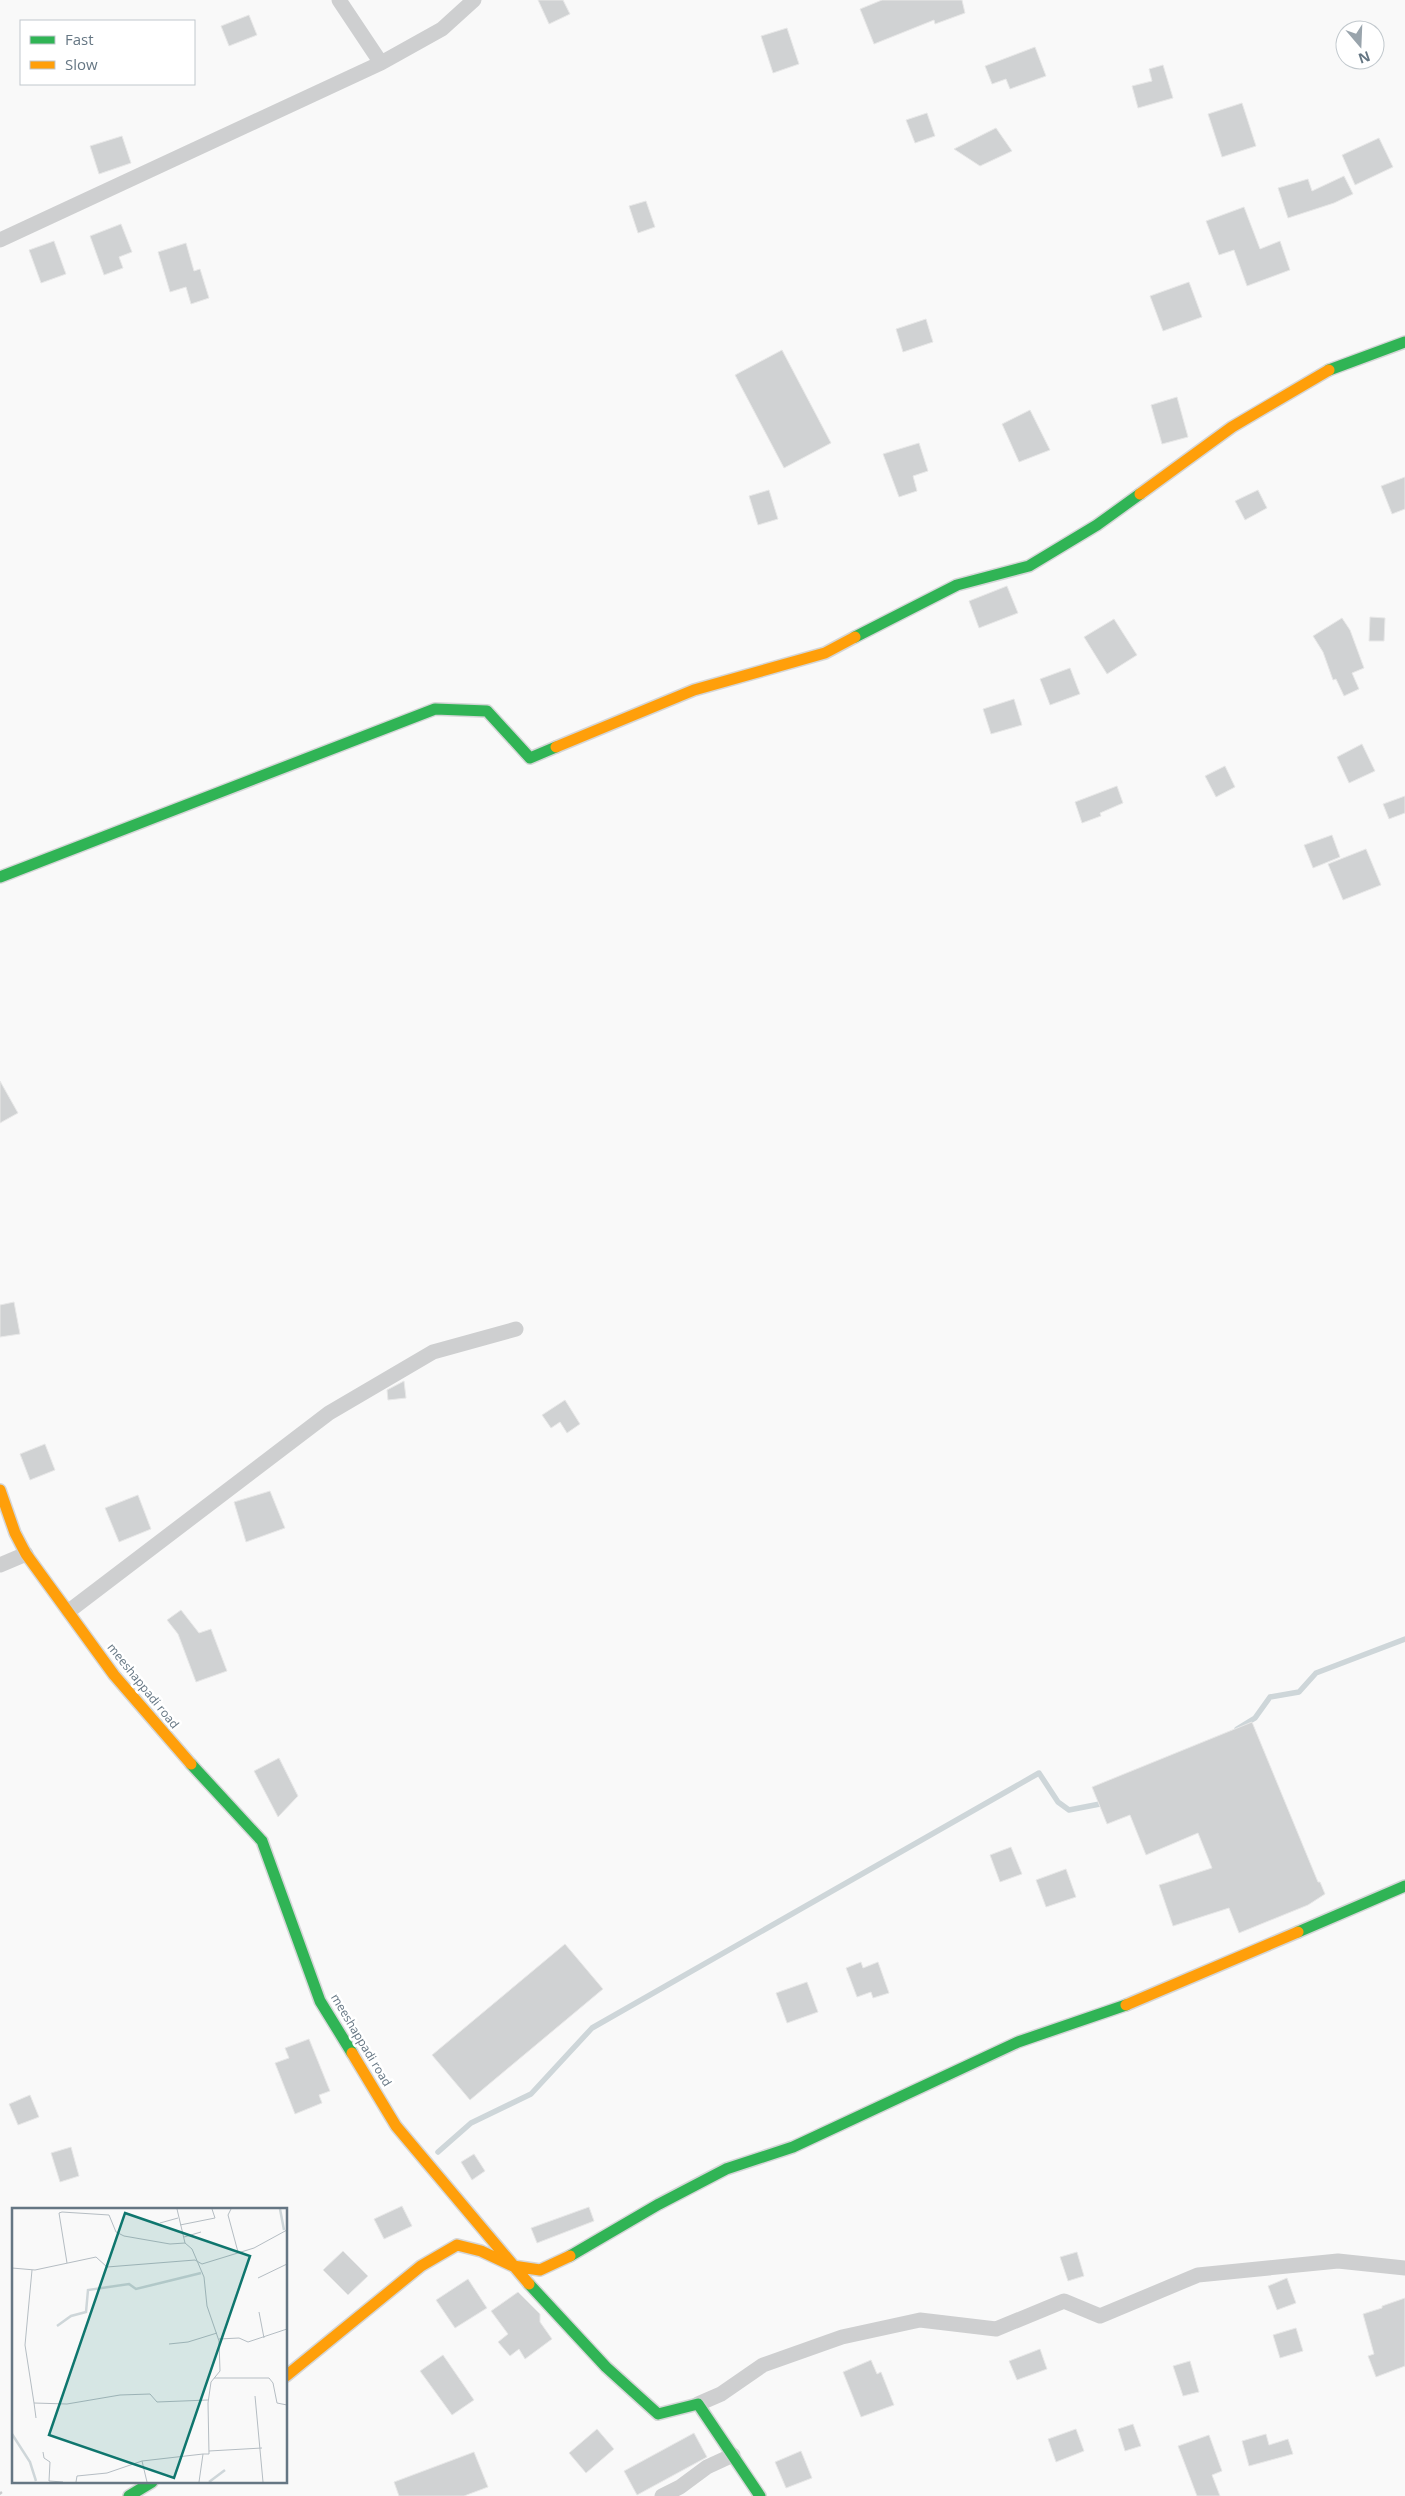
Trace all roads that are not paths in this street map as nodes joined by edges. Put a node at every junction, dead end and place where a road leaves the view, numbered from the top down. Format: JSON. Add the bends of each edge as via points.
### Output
{"nodes":[{"id":1,"x":339,"y":0,"type":"edge"},
{"id":2,"x":474,"y":0,"type":"edge"},
{"id":3,"x":381,"y":63,"type":"junction"},
{"id":4,"x":0,"y":240,"type":"edge"},
{"id":5,"x":1405,"y":342,"type":"edge"},
{"id":6,"x":0,"y":876,"type":"edge"},
{"id":7,"x":516,"y":1329,"type":"dead end"},
{"id":8,"x":0,"y":1490,"type":"edge"},
{"id":9,"x":26,"y":1554,"type":"junction"},
{"id":10,"x":0,"y":1565,"type":"edge"},
{"id":11,"x":69,"y":1611,"type":"junction"},
{"id":12,"x":1405,"y":1886,"type":"edge"},
{"id":13,"x":513,"y":2266,"type":"junction"},
{"id":14,"x":1405,"y":2268,"type":"edge"},
{"id":15,"x":288,"y":2374,"type":"edge"},
{"id":16,"x":698,"y":2404,"type":"junction"},
{"id":17,"x":733,"y":2455,"type":"junction"},
{"id":18,"x":149,"y":2484,"type":"edge"},
{"id":19,"x":135,"y":2494,"type":"edge"},
{"id":20,"x":662,"y":2496,"type":"edge"},
{"id":21,"x":760,"y":2496,"type":"edge"}],
"edges":[{"from":1,"to":3,"type":"street"},
{"from":2,"to":3,"type":"street","via":[[442,29]]},
{"from":3,"to":4,"type":"street"},
{"from":5,"to":6,"type":"street","via":[[1324,372],[1248,417],[1097,525],[1029,566],[957,585],[825,654],[694,690],[530,758],[487,711],[435,709]]},
{"from":7,"to":11,"type":"street","via":[[433,1352],[329,1413]]},
{"from":8,"to":9,"type":"street","name":"meeshappadi road"},
{"from":9,"to":10,"type":"street"},
{"from":9,"to":11,"type":"street","name":"meeshappadi road"},
{"from":11,"to":13,"type":"street","name":"meeshappadi road","via":[[114,1676],[262,1841],[320,2001],[396,2126]]},
{"from":12,"to":13,"type":"street","via":[[1120,2008],[1018,2042],[793,2146],[726,2169],[540,2270]]},
{"from":13,"to":15,"type":"street","via":[[481,2251],[457,2245],[421,2266]]},
{"from":13,"to":16,"type":"street","name":"meeshappadi road","via":[[606,2367],[658,2414]]},
{"from":14,"to":16,"type":"street","via":[[1338,2261],[1198,2275],[1100,2316],[1064,2301],[996,2329],[920,2320],[842,2337],[763,2365],[721,2394]]},
{"from":16,"to":17,"type":"street"},
{"from":17,"to":20,"type":"street","via":[[707,2467]]},
{"from":17,"to":21,"type":"street"},
{"from":18,"to":19,"type":"street"}]}
